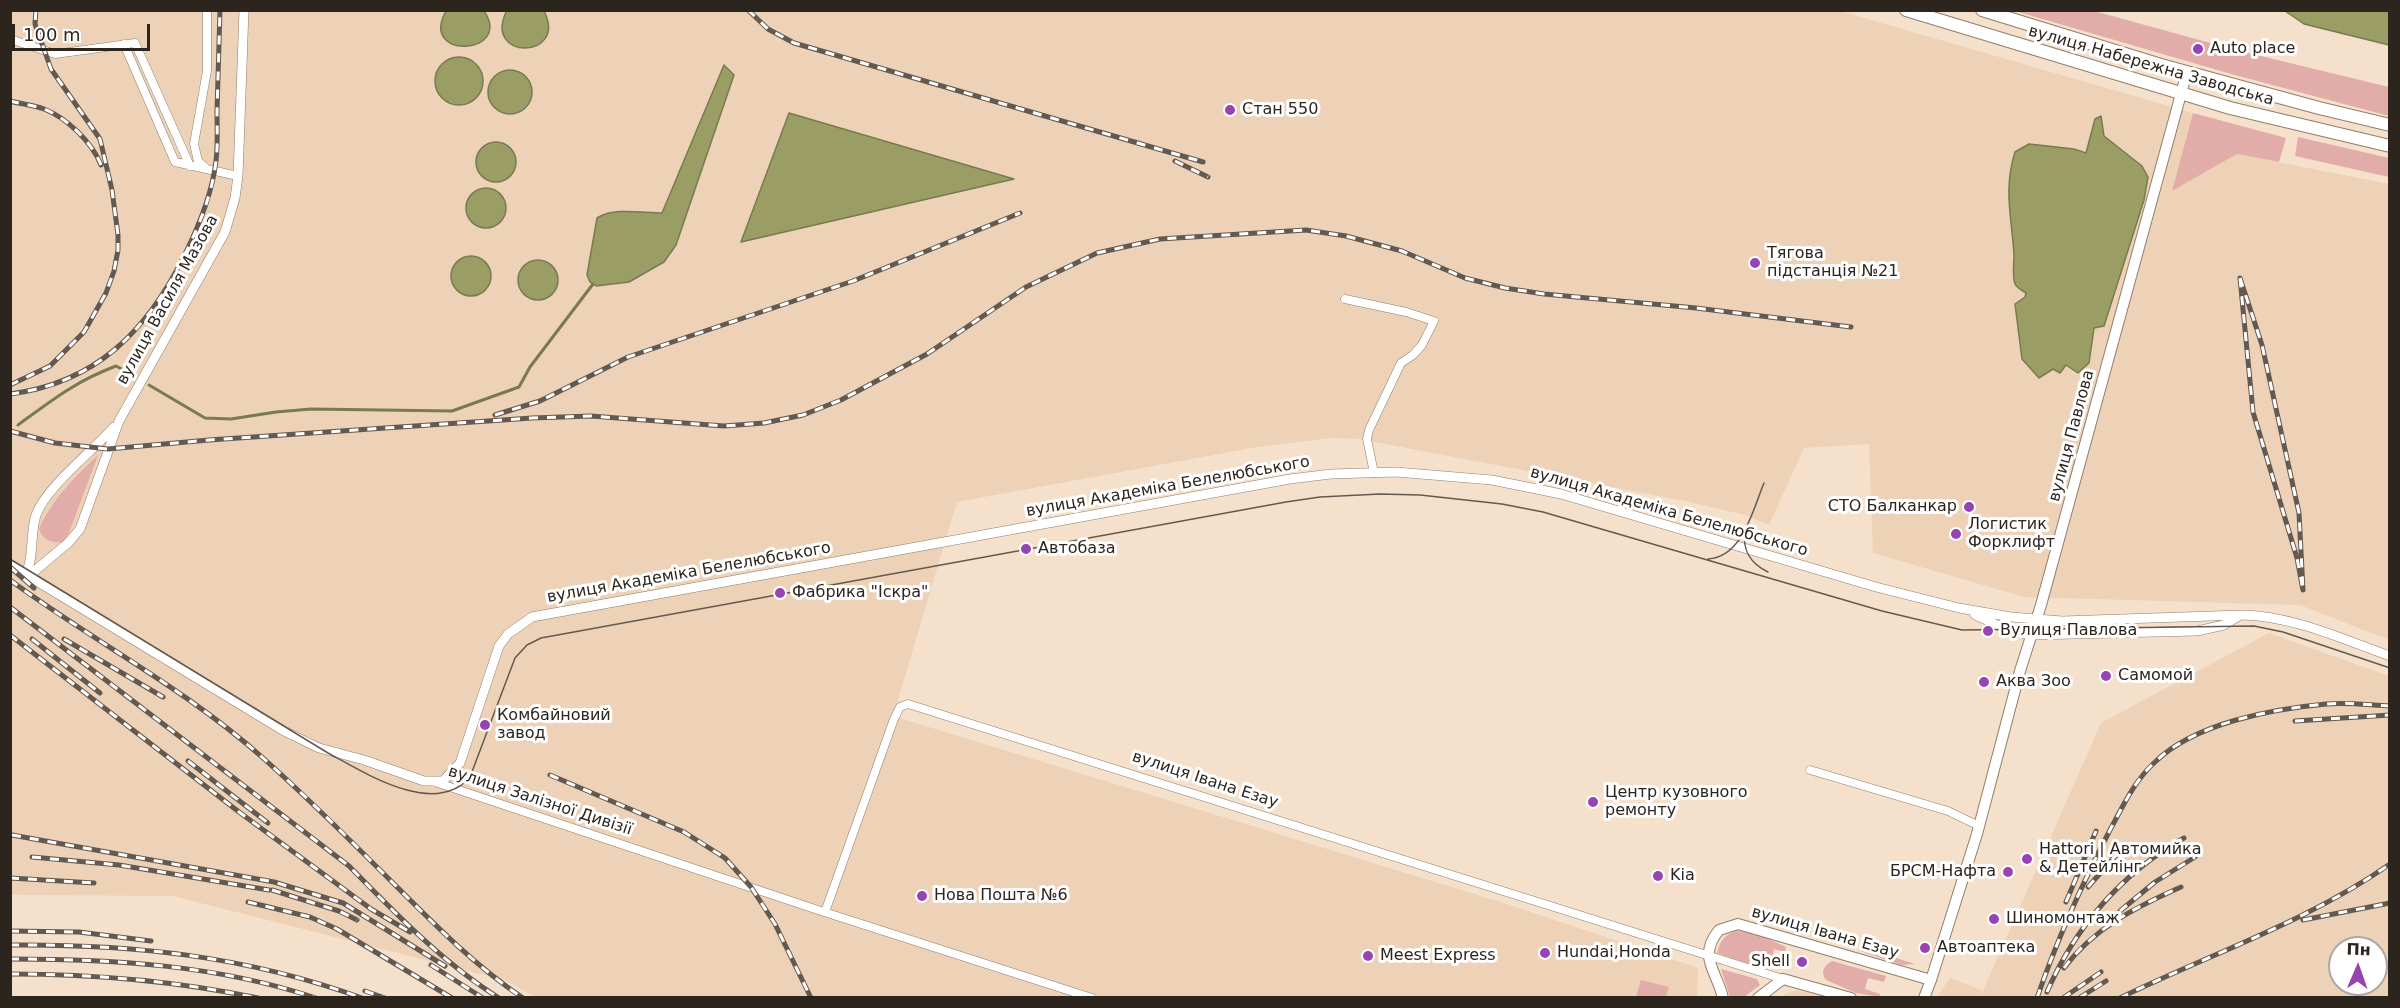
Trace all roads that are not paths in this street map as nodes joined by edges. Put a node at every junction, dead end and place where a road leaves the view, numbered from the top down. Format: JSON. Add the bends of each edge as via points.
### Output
{"nodes":[{"id":1,"x":207,"y":10,"type":"edge"},
{"id":2,"x":244,"y":10,"type":"edge"},
{"id":3,"x":1906,"y":10,"type":"edge"},
{"id":4,"x":1982,"y":10,"type":"edge"},
{"id":5,"x":10,"y":39,"type":"edge"},
{"id":6,"x":124,"y":44,"type":"junction"},
{"id":7,"x":2187,"y":72,"type":"junction"},
{"id":8,"x":2181,"y":94,"type":"junction"},
{"id":9,"x":2390,"y":125,"type":"edge"},
{"id":10,"x":2390,"y":146,"type":"edge"},
{"id":11,"x":190,"y":166,"type":"junction"},
{"id":12,"x":208,"y":170,"type":"junction"},
{"id":13,"x":238,"y":176,"type":"junction"},
{"id":14,"x":1345,"y":299,"type":"dead end"},
{"id":15,"x":119,"y":421,"type":"junction"},
{"id":16,"x":1374,"y":473,"type":"junction"},
{"id":17,"x":10,"y":565,"type":"edge"},
{"id":18,"x":28,"y":576,"type":"junction"},
{"id":19,"x":1959,"y":608,"type":"junction"},
{"id":20,"x":2242,"y":615,"type":"junction"},
{"id":21,"x":2037,"y":620,"type":"junction"},
{"id":22,"x":2031,"y":635,"type":"junction"},
{"id":23,"x":2390,"y":656,"type":"edge"},
{"id":24,"x":1810,"y":770,"type":"dead end"},
{"id":25,"x":435,"y":782,"type":"junction"},
{"id":26,"x":1979,"y":826,"type":"junction"},
{"id":27,"x":825,"y":912,"type":"junction"},
{"id":28,"x":1708,"y":956,"type":"junction"},
{"id":29,"x":1783,"y":979,"type":"junction"},
{"id":30,"x":1931,"y":980,"type":"junction"},
{"id":31,"x":1092,"y":998,"type":"edge"},
{"id":32,"x":1723,"y":998,"type":"edge"},
{"id":33,"x":1758,"y":998,"type":"edge"},
{"id":34,"x":1851,"y":998,"type":"edge"},
{"id":35,"x":1924,"y":998,"type":"edge"}],
"edges":[{"from":1,"to":12,"type":"street","via":[[207,71],[194,144],[198,161]]},
{"from":2,"to":13,"type":"street","name":"вулиця Василя Мазова"},
{"from":3,"to":8,"type":"main road","name":"вулиця Набережна Заводська"},
{"from":4,"to":7,"type":"main road","name":"вулиця Набережна Заводська"},
{"from":5,"to":6,"type":"street","via":[[56,54]]},
{"from":6,"to":11,"type":"street","via":[[175,162]]},
{"from":6,"to":11,"type":"street","via":[[138,46]]},
{"from":7,"to":8,"type":"main road","name":"вулиця Павлова"},
{"from":7,"to":9,"type":"main road","name":"вулиця Набережна Заводська"},
{"from":8,"to":10,"type":"main road","name":"вулиця Набережна Заводська"},
{"from":8,"to":21,"type":"main road","name":"вулиця Павлова"},
{"from":11,"to":12,"type":"street"},
{"from":12,"to":13,"type":"street"},
{"from":13,"to":15,"type":"street","name":"вулиця Василя Мазова","via":[[225,232]]},
{"from":14,"to":16,"type":"street","via":[[1434,321],[1422,345],[1401,363],[1369,430],[1367,439]]},
{"from":15,"to":18,"type":"street","name":"вулиця Василя Мазова","via":[[80,529]]},
{"from":15,"to":18,"type":"street","name":"вулиця Василя Мазова","via":[[46,498],[30,538]]},
{"from":16,"to":19,"type":"street","name":"вулиця Академіка Белелюбського","via":[[1449,475],[1552,492]]},
{"from":16,"to":25,"type":"street","name":"вулиця Академіка Белелюбського","via":[[1290,479],[532,618],[508,634],[499,646],[463,756],[449,777]]},
{"from":17,"to":18,"type":"street","name":"вулиця Залізної Дивізії"},
{"from":18,"to":25,"type":"street","name":"вулиця Залізної Дивізії","via":[[284,731],[319,748]]},
{"from":19,"to":21,"type":"street","name":"вулиця Академіка Белелюбського"},
{"from":19,"to":22,"type":"street","name":"вулиця Академіка Белелюбського","via":[[2011,631]]},
{"from":20,"to":21,"type":"street","name":"вулиця Академіка Белелюбського"},
{"from":20,"to":22,"type":"street","name":"вулиця Академіка Белелюбського","via":[[2224,625],[2197,631]]},
{"from":20,"to":23,"type":"street","name":"вулиця Академіка Белелюбського","via":[[2296,624]]},
{"from":21,"to":22,"type":"main road","name":"вулиця Павлова"},
{"from":22,"to":26,"type":"main road","name":"вулиця Павлова"},
{"from":24,"to":26,"type":"street","via":[[1948,812]]},
{"from":25,"to":27,"type":"street","name":"вулиця Залізної Дивізії"},
{"from":26,"to":30,"type":"main road","name":"вулиця Павлова"},
{"from":27,"to":28,"type":"street","name":"вулиця Івана Езау","via":[[894,719],[900,707],[908,704]]},
{"from":27,"to":31,"type":"street","name":"вулиця Залізної Дивізії"},
{"from":28,"to":29,"type":"street","name":"вулиця Івана Езау"},
{"from":28,"to":30,"type":"main road","name":"вулиця Івана Езау","via":[[1719,930],[1738,924]]},
{"from":28,"to":32,"type":"main road"},
{"from":29,"to":33,"type":"main road"},
{"from":29,"to":34,"type":"main road","name":"вулиця Івана Езау"},
{"from":30,"to":35,"type":"main road"}]}
